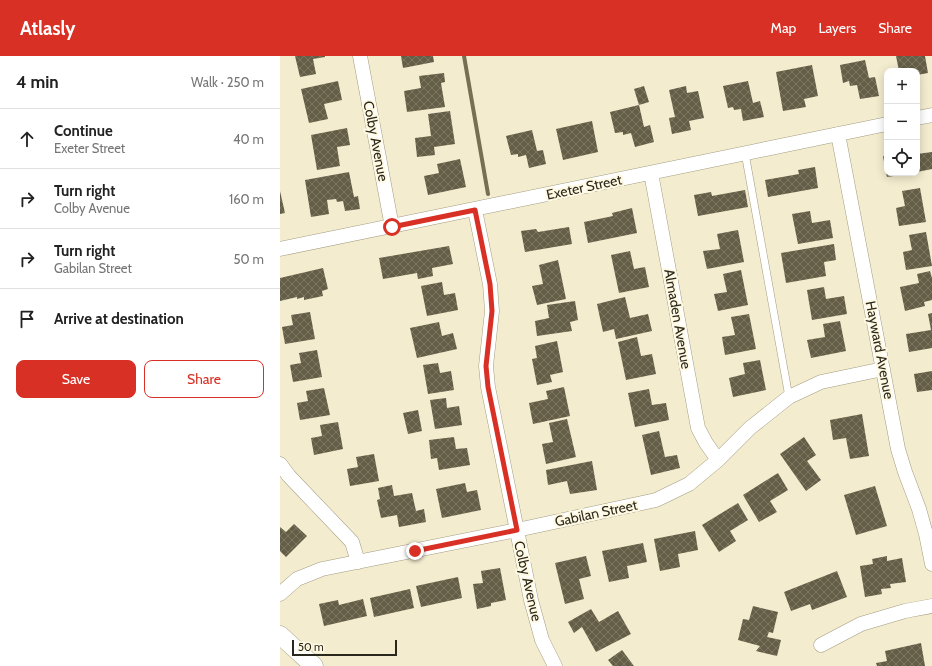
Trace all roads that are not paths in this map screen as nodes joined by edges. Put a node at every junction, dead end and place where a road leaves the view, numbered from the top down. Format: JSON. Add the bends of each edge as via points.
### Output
{"nodes":[{"id":1,"x":360,"y":56,"type":"edge"},
{"id":2,"x":932,"y":115,"type":"edge"},
{"id":3,"x":920,"y":117,"type":"edge"},
{"id":4,"x":884,"y":125,"type":"edge"},
{"id":5,"x":838,"y":134,"type":"junction"},
{"id":6,"x":745,"y":153,"type":"junction"},
{"id":7,"x":651,"y":172,"type":"junction"},
{"id":8,"x":475,"y":210,"type":"junction"},
{"id":9,"x":392,"y":227,"type":"junction"},
{"id":10,"x":280,"y":249,"type":"edge"},
{"id":11,"x":883,"y":369,"type":"junction"},
{"id":12,"x":789,"y":397,"type":"junction"},
{"id":13,"x":718,"y":460,"type":"junction"},
{"id":14,"x":280,"y":464,"type":"edge"},
{"id":15,"x":517,"y":530,"type":"junction"},
{"id":16,"x":358,"y":562,"type":"junction"},
{"id":17,"x":932,"y":564,"type":"edge"},
{"id":18,"x":280,"y":594,"type":"edge"},
{"id":19,"x":932,"y":606,"type":"edge"},
{"id":20,"x":280,"y":635,"type":"edge"},
{"id":21,"x":822,"y":645,"type":"dead end"},
{"id":22,"x":314,"y":666,"type":"edge"},
{"id":23,"x":555,"y":666,"type":"edge"}],
"edges":[{"from":1,"to":9,"type":"street","name":"Colby Avenue"},
{"from":2,"to":3,"type":"street"},
{"from":4,"to":5,"type":"street","name":"Exeter Street"},
{"from":5,"to":6,"type":"street","name":"Exeter Street"},
{"from":5,"to":11,"type":"street","name":"Hayward Avenue"},
{"from":6,"to":7,"type":"street","name":"Exeter Street"},
{"from":6,"to":12,"type":"lane"},
{"from":7,"to":8,"type":"street","name":"Exeter Street"},
{"from":7,"to":13,"type":"street","name":"Almaden Avenue","via":[[698,428]]},
{"from":8,"to":9,"type":"street","name":"Exeter Street"},
{"from":8,"to":15,"type":"street","name":"Colby Avenue","via":[[492,311],[486,366],[488,387]]},
{"from":9,"to":10,"type":"street","name":"Exeter Street"},
{"from":11,"to":12,"type":"street","name":"Gabilan Street","via":[[821,382]]},
{"from":11,"to":17,"type":"street","name":"Hayward Avenue","via":[[898,449],[919,509]]},
{"from":12,"to":13,"type":"street","name":"Gabilan Street","via":[[750,428]]},
{"from":13,"to":15,"type":"street","name":"Gabilan Street","via":[[690,484],[656,500]]},
{"from":14,"to":16,"type":"street","via":[[352,542]]},
{"from":15,"to":16,"type":"street","name":"Gabilan Street"},
{"from":15,"to":23,"type":"street","name":"Colby Avenue","via":[[533,609],[542,640]]},
{"from":16,"to":18,"type":"street","name":"Gabilan Street","via":[[322,569],[297,579]]},
{"from":19,"to":21,"type":"street","via":[[861,624]]},
{"from":20,"to":22,"type":"street"}]}
